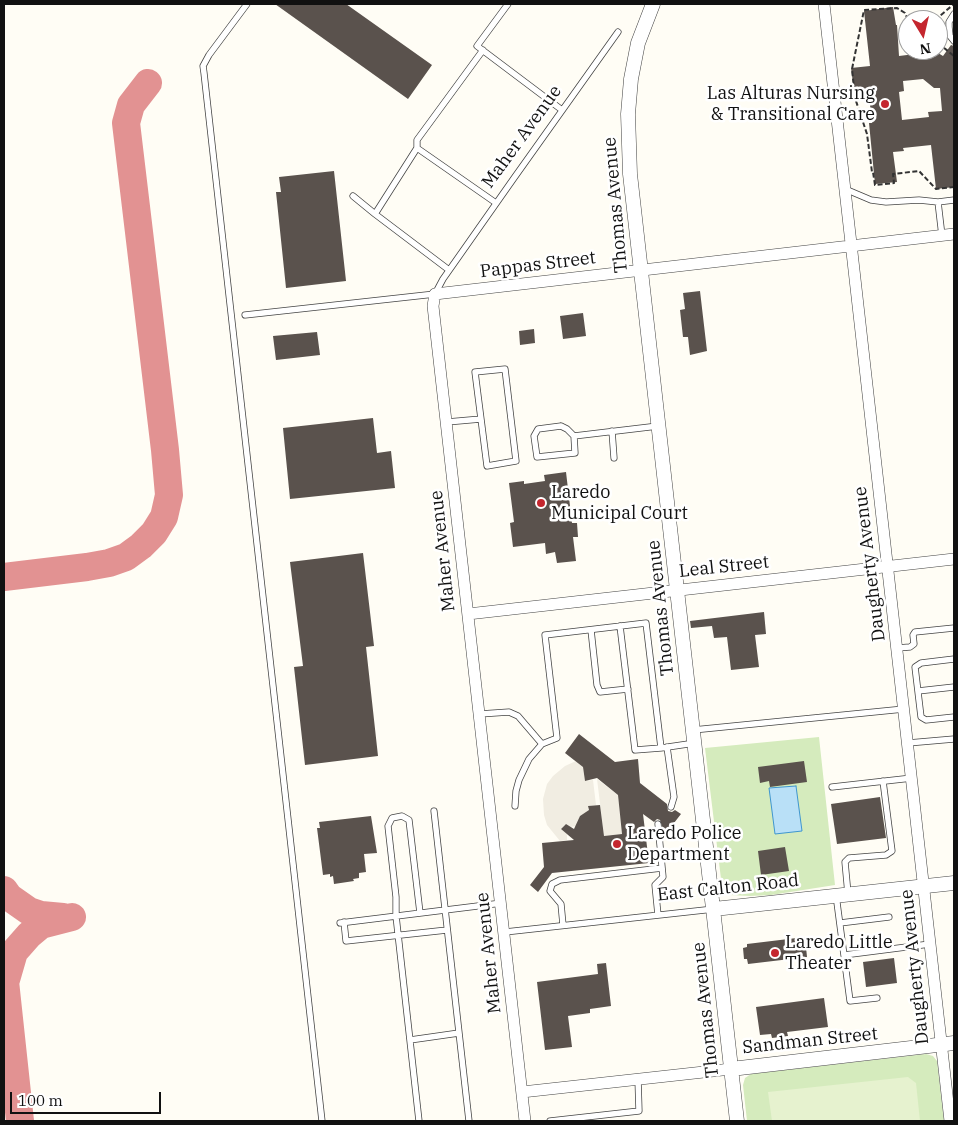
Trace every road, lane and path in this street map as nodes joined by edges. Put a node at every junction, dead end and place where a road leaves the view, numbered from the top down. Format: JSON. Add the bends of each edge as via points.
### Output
{"nodes":[{"id":1,"x":247,"y":4,"type":"edge"},
{"id":2,"x":508,"y":4,"type":"edge"},
{"id":3,"x":654,"y":4,"type":"edge"},
{"id":4,"x":824,"y":4,"type":"edge"},
{"id":5,"x":901,"y":10,"type":"edge"},
{"id":6,"x":954,"y":14,"type":"edge"},
{"id":7,"x":618,"y":32,"type":"dead end"},
{"id":8,"x":954,"y":41,"type":"edge"},
{"id":9,"x":483,"y":50,"type":"junction"},
{"id":10,"x":562,"y":110,"type":"junction"},
{"id":11,"x":417,"y":148,"type":"junction"},
{"id":12,"x":954,"y":188,"type":"edge"},
{"id":13,"x":845,"y":189,"type":"junction"},
{"id":14,"x":352,"y":196,"type":"dead end"},
{"id":15,"x":954,"y":200,"type":"edge"},
{"id":16,"x":938,"y":202,"type":"junction"},
{"id":17,"x":496,"y":203,"type":"junction"},
{"id":18,"x":375,"y":214,"type":"junction"},
{"id":19,"x":954,"y":234,"type":"edge"},
{"id":20,"x":942,"y":236,"type":"junction"},
{"id":21,"x":851,"y":247,"type":"junction"},
{"id":22,"x":449,"y":270,"type":"junction"},
{"id":23,"x":641,"y":270,"type":"junction"},
{"id":24,"x":434,"y":294,"type":"junction"},
{"id":25,"x":245,"y":315,"type":"dead end"},
{"id":26,"x":481,"y":419,"type":"junction"},
{"id":27,"x":447,"y":422,"type":"junction"},
{"id":28,"x":659,"y":426,"type":"junction"},
{"id":29,"x":612,"y":431,"type":"junction"},
{"id":30,"x":574,"y":436,"type":"junction"},
{"id":31,"x":614,"y":458,"type":"dead end"},
{"id":32,"x":954,"y":559,"type":"edge"},
{"id":33,"x":888,"y":567,"type":"junction"},
{"id":34,"x":677,"y":590,"type":"junction"},
{"id":35,"x":468,"y":614,"type":"junction"},
{"id":36,"x":620,"y":626,"type":"junction"},
{"id":37,"x":954,"y":628,"type":"edge"},
{"id":38,"x":591,"y":630,"type":"junction"},
{"id":39,"x":897,"y":648,"type":"junction"},
{"id":40,"x":954,"y":659,"type":"edge"},
{"id":41,"x":954,"y":687,"type":"edge"},
{"id":42,"x":628,"y":689,"type":"junction"},
{"id":43,"x":918,"y":690,"type":"junction"},
{"id":44,"x":904,"y":709,"type":"junction"},
{"id":45,"x":480,"y":714,"type":"junction"},
{"id":46,"x":954,"y":717,"type":"edge"},
{"id":47,"x":694,"y":737,"type":"junction"},
{"id":48,"x":954,"y":738,"type":"edge"},
{"id":49,"x":908,"y":743,"type":"junction"},
{"id":50,"x":542,"y":744,"type":"junction"},
{"id":51,"x":664,"y":747,"type":"junction"},
{"id":52,"x":912,"y":778,"type":"junction"},
{"id":53,"x":884,"y":781,"type":"junction"},
{"id":54,"x":832,"y":787,"type":"dead end"},
{"id":55,"x":515,"y":806,"type":"dead end"},
{"id":56,"x":671,"y":807,"type":"dead end"},
{"id":57,"x":434,"y":811,"type":"dead end"},
{"id":58,"x":658,"y":824,"type":"dead end"},
{"id":59,"x":662,"y":868,"type":"junction"},
{"id":60,"x":954,"y":882,"type":"edge"},
{"id":61,"x":924,"y":886,"type":"junction"},
{"id":62,"x":842,"y":895,"type":"junction"},
{"id":63,"x":502,"y":904,"type":"junction"},
{"id":64,"x":714,"y":909,"type":"junction"},
{"id":65,"x":444,"y":910,"type":"junction"},
{"id":66,"x":420,"y":913,"type":"junction"},
{"id":67,"x":658,"y":915,"type":"junction"},
{"id":68,"x":396,"y":916,"type":"junction"},
{"id":69,"x":889,"y":917,"type":"dead end"},
{"id":70,"x":840,"y":923,"type":"junction"},
{"id":71,"x":562,"y":925,"type":"junction"},
{"id":72,"x":447,"y":930,"type":"junction"},
{"id":73,"x":505,"y":932,"type":"junction"},
{"id":74,"x":398,"y":936,"type":"junction"},
{"id":75,"x":930,"y":944,"type":"junction"},
{"id":76,"x":844,"y":955,"type":"junction"},
{"id":77,"x":877,"y":998,"type":"dead end"},
{"id":78,"x":459,"y":1033,"type":"junction"},
{"id":79,"x":410,"y":1040,"type":"junction"},
{"id":80,"x":948,"y":1044,"type":"edge"},
{"id":81,"x":731,"y":1069,"type":"junction"},
{"id":82,"x":638,"y":1079,"type":"junction"},
{"id":83,"x":522,"y":1092,"type":"junction"},
{"id":84,"x":322,"y":1121,"type":"edge"},
{"id":85,"x":419,"y":1121,"type":"edge"},
{"id":86,"x":469,"y":1121,"type":"edge"},
{"id":87,"x":525,"y":1121,"type":"edge"},
{"id":88,"x":550,"y":1121,"type":"edge"},
{"id":89,"x":737,"y":1121,"type":"edge"},
{"id":90,"x":950,"y":1121,"type":"edge"}],
"edges":[{"from":1,"to":84,"type":"lane","via":[[209,55],[204,72]]},
{"from":2,"to":9,"type":"lane","via":[[477,46]]},
{"from":3,"to":23,"type":"street","name":"Thomas Avenue","via":[[638,43],[628,114],[630,174]]},
{"from":4,"to":13,"type":"street","name":"Daugherty Avenue"},
{"from":5,"to":12,"type":"path","via":[[864,10],[852,69],[855,98],[867,134],[875,185],[894,183],[893,174],[919,171],[936,189]]},
{"from":6,"to":8,"type":"lane","via":[[949,27]]},
{"from":7,"to":10,"type":"lane","name":"Maher Avenue"},
{"from":9,"to":10,"type":"lane"},
{"from":9,"to":11,"type":"lane","via":[[418,140]]},
{"from":10,"to":17,"type":"lane","name":"Maher Avenue"},
{"from":11,"to":17,"type":"lane"},
{"from":11,"to":18,"type":"lane"},
{"from":13,"to":16,"type":"lane","via":[[871,200]]},
{"from":13,"to":21,"type":"street","name":"Daugherty Avenue"},
{"from":14,"to":18,"type":"lane"},
{"from":15,"to":16,"type":"lane"},
{"from":16,"to":20,"type":"lane"},
{"from":17,"to":22,"type":"lane","name":"Maher Avenue"},
{"from":18,"to":22,"type":"lane"},
{"from":19,"to":20,"type":"street","name":"Pappas Street"},
{"from":20,"to":21,"type":"street","name":"Pappas Street"},
{"from":21,"to":23,"type":"street","name":"Pappas Street"},
{"from":21,"to":33,"type":"street","name":"Daugherty Avenue"},
{"from":22,"to":24,"type":"lane","name":"Maher Avenue"},
{"from":23,"to":24,"type":"street","name":"Pappas Street"},
{"from":23,"to":28,"type":"street","name":"Thomas Avenue"},
{"from":24,"to":25,"type":"lane","name":"Pappas Street"},
{"from":24,"to":27,"type":"street","name":"Maher Avenue"},
{"from":26,"to":26,"type":"lane","via":[[487,466],[516,461],[505,369],[475,372]]},
{"from":26,"to":27,"type":"lane"},
{"from":27,"to":35,"type":"street","name":"Maher Avenue"},
{"from":28,"to":29,"type":"lane"},
{"from":28,"to":34,"type":"street","name":"Thomas Avenue"},
{"from":29,"to":30,"type":"lane"},
{"from":29,"to":31,"type":"lane"},
{"from":30,"to":30,"type":"lane","via":[[561,426],[538,429],[534,436],[537,457],[575,453]]},
{"from":32,"to":33,"type":"street","name":"Leal Street"},
{"from":33,"to":34,"type":"street","name":"Leal Street"},
{"from":33,"to":39,"type":"street","name":"Daugherty Avenue"},
{"from":34,"to":35,"type":"street","name":"Leal Street"},
{"from":34,"to":47,"type":"street","name":"Thomas Avenue"},
{"from":35,"to":45,"type":"street","name":"Maher Avenue"},
{"from":36,"to":38,"type":"lane"},
{"from":36,"to":42,"type":"lane"},
{"from":36,"to":51,"type":"lane","via":[[646,623]]},
{"from":37,"to":39,"type":"lane","via":[[915,632],[914,644]]},
{"from":38,"to":42,"type":"lane","via":[[600,692]]},
{"from":38,"to":50,"type":"lane","via":[[545,635],[557,738]]},
{"from":39,"to":44,"type":"street","name":"Daugherty Avenue"},
{"from":40,"to":43,"type":"lane","via":[[921,663],[915,667]]},
{"from":41,"to":43,"type":"lane"},
{"from":42,"to":51,"type":"lane","via":[[635,750]]},
{"from":43,"to":46,"type":"lane","via":[[921,717],[926,720]]},
{"from":44,"to":47,"type":"lane"},
{"from":44,"to":49,"type":"street","name":"Daugherty Avenue"},
{"from":45,"to":50,"type":"lane","via":[[509,712],[518,716]]},
{"from":45,"to":63,"type":"street","name":"Maher Avenue"},
{"from":47,"to":51,"type":"lane"},
{"from":47,"to":64,"type":"street","name":"Thomas Avenue"},
{"from":48,"to":49,"type":"lane"},
{"from":49,"to":52,"type":"street","name":"Daugherty Avenue"},
{"from":50,"to":55,"type":"lane","via":[[521,775]]},
{"from":51,"to":56,"type":"lane","via":[[674,797]]},
{"from":52,"to":53,"type":"lane"},
{"from":52,"to":61,"type":"street","name":"Daugherty Avenue"},
{"from":53,"to":54,"type":"lane"},
{"from":53,"to":62,"type":"lane","via":[[892,851],[849,858],[845,862]]},
{"from":57,"to":65,"type":"lane"},
{"from":58,"to":59,"type":"lane"},
{"from":59,"to":67,"type":"lane","via":[[663,877],[655,885]]},
{"from":59,"to":71,"type":"lane","via":[[560,880],[552,884],[550,892],[561,904]]},
{"from":60,"to":61,"type":"street","name":"East Calton Road"},
{"from":61,"to":62,"type":"street","name":"East Calton Road"},
{"from":61,"to":75,"type":"street","name":"Daugherty Avenue"},
{"from":62,"to":64,"type":"street","name":"East Calton Road"},
{"from":62,"to":70,"type":"lane"},
{"from":63,"to":65,"type":"lane"},
{"from":63,"to":73,"type":"street","name":"Maher Avenue"},
{"from":64,"to":67,"type":"lane","name":"East Calton Road"},
{"from":64,"to":81,"type":"street","name":"Thomas Avenue"},
{"from":65,"to":66,"type":"lane"},
{"from":65,"to":72,"type":"lane"},
{"from":66,"to":68,"type":"lane"},
{"from":66,"to":68,"type":"lane","via":[[409,820],[402,816],[392,818],[388,826]]},
{"from":67,"to":71,"type":"lane","name":"East Calton Road"},
{"from":68,"to":74,"type":"lane"},
{"from":68,"to":74,"type":"lane","via":[[342,922],[346,941]]},
{"from":69,"to":70,"type":"lane"},
{"from":70,"to":76,"type":"lane"},
{"from":71,"to":73,"type":"lane","name":"East Calton Road"},
{"from":72,"to":74,"type":"lane"},
{"from":72,"to":78,"type":"lane"},
{"from":73,"to":83,"type":"street","name":"Maher Avenue"},
{"from":74,"to":79,"type":"lane"},
{"from":75,"to":76,"type":"lane"},
{"from":75,"to":80,"type":"street","name":"Daugherty Avenue"},
{"from":76,"to":77,"type":"lane","via":[[850,1001]]},
{"from":78,"to":79,"type":"lane"},
{"from":78,"to":86,"type":"lane"},
{"from":79,"to":85,"type":"lane"},
{"from":80,"to":81,"type":"street","name":"Sandman Street"},
{"from":80,"to":90,"type":"street","name":"Daugherty Avenue"},
{"from":81,"to":82,"type":"street","name":"Sandman Street"},
{"from":81,"to":89,"type":"street","name":"Thomas Avenue"},
{"from":82,"to":83,"type":"street","name":"Sandman Street"},
{"from":82,"to":88,"type":"lane","via":[[639,1111]]},
{"from":83,"to":87,"type":"street","name":"Maher Avenue"}]}
